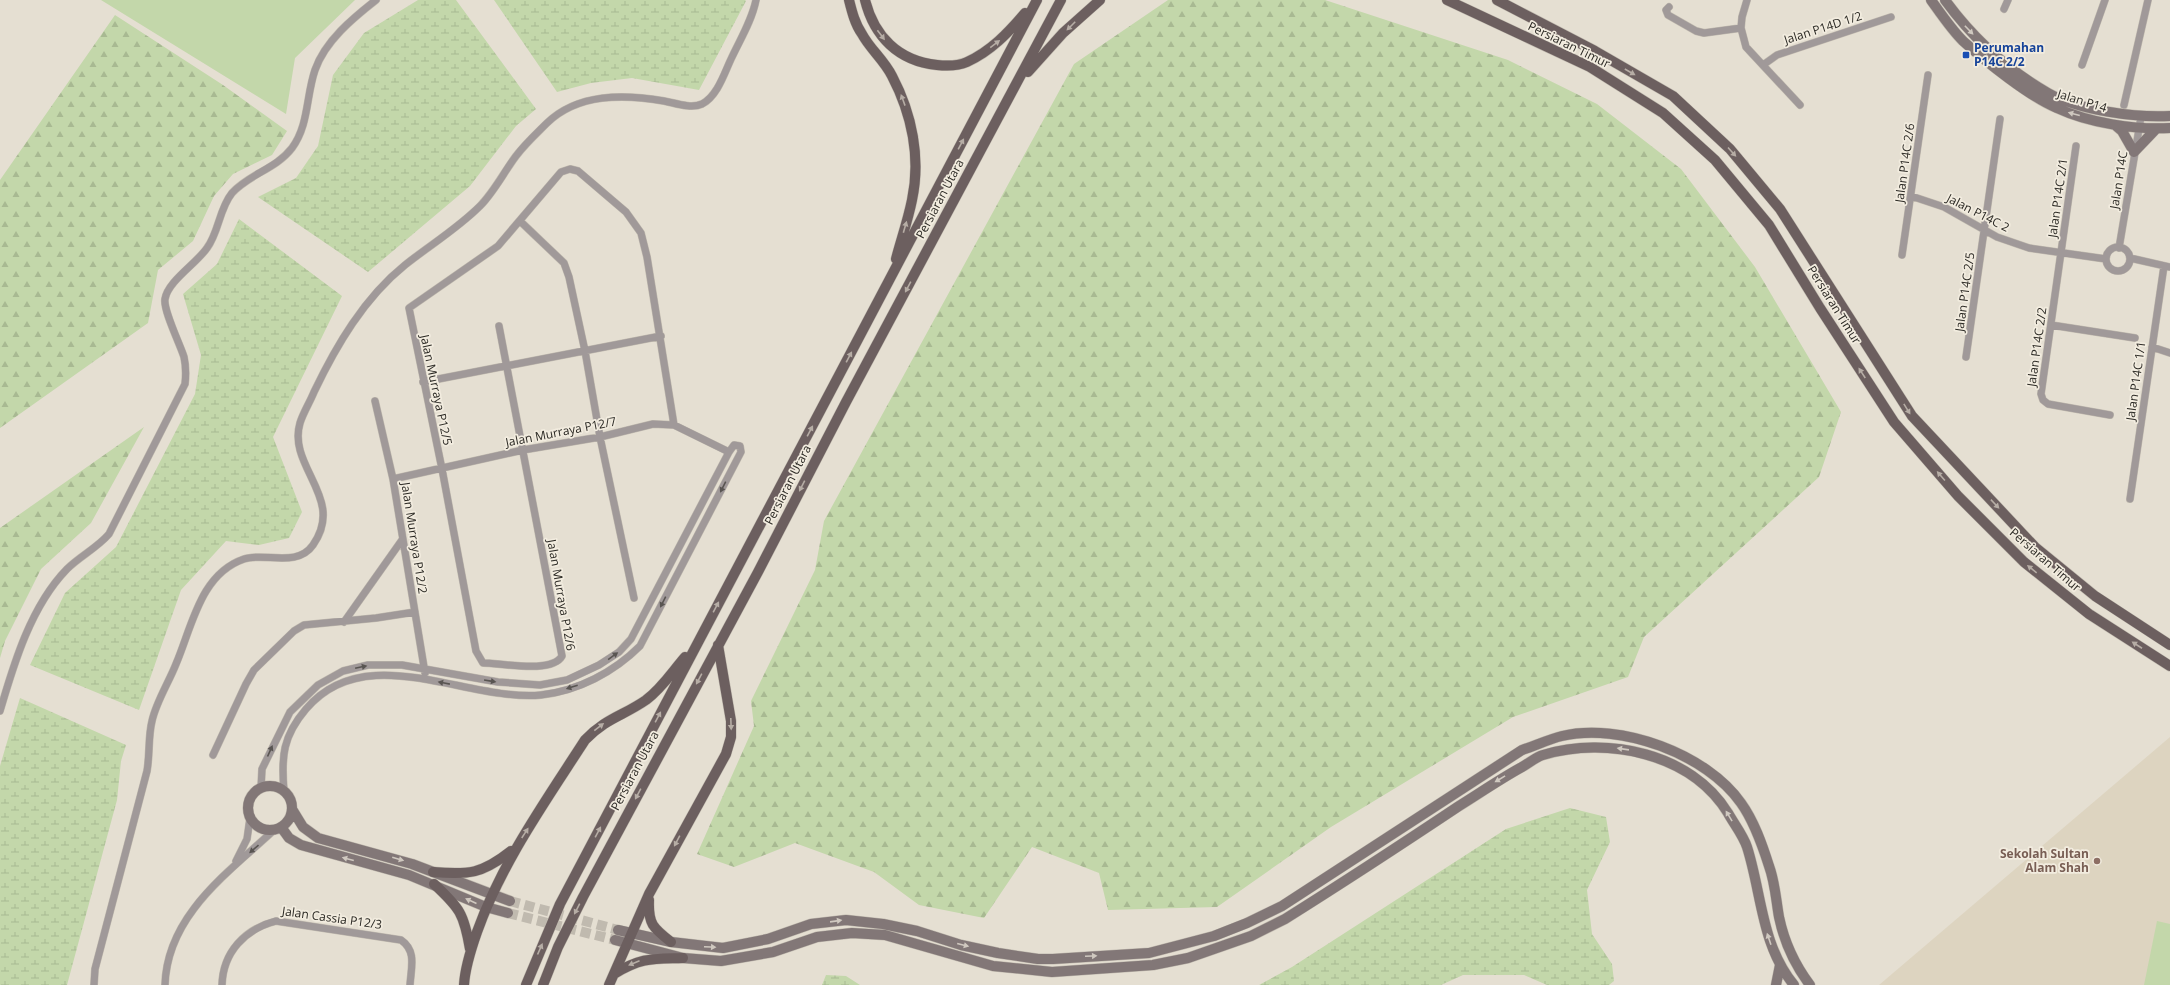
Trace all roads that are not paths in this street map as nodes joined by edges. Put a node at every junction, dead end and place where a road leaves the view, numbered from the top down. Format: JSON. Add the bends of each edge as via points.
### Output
{"nodes":[{"id":1,"x":376,"y":0,"type":"edge"},
{"id":2,"x":756,"y":0,"type":"edge"},
{"id":3,"x":849,"y":0,"type":"edge"},
{"id":4,"x":865,"y":0,"type":"edge"},
{"id":5,"x":1036,"y":0,"type":"edge"},
{"id":6,"x":1061,"y":0,"type":"edge"},
{"id":7,"x":1100,"y":0,"type":"edge"},
{"id":8,"x":1447,"y":0,"type":"edge"},
{"id":9,"x":1498,"y":0,"type":"edge"},
{"id":10,"x":1747,"y":0,"type":"edge"},
{"id":11,"x":1931,"y":0,"type":"edge"},
{"id":12,"x":1945,"y":0,"type":"edge"},
{"id":13,"x":2008,"y":0,"type":"edge"},
{"id":14,"x":2105,"y":0,"type":"edge"},
{"id":15,"x":2148,"y":0,"type":"edge"},
{"id":16,"x":1669,"y":6,"type":"dead end"},
{"id":17,"x":2004,"y":9,"type":"dead end"},
{"id":18,"x":1891,"y":17,"type":"dead end"},
{"id":19,"x":1741,"y":28,"type":"junction"},
{"id":20,"x":1763,"y":65,"type":"junction"},
{"id":21,"x":2082,"y":65,"type":"dead end"},
{"id":22,"x":1928,"y":75,"type":"dead end"},
{"id":23,"x":1016,"y":86,"type":"junction"},
{"id":24,"x":1800,"y":105,"type":"dead end"},
{"id":25,"x":2124,"y":105,"type":"dead end"},
{"id":26,"x":2170,"y":116,"type":"edge"},
{"id":27,"x":2141,"y":117,"type":"junction"},
{"id":28,"x":2000,"y":119,"type":"dead end"},
{"id":29,"x":2112,"y":124,"type":"junction"},
{"id":30,"x":2170,"y":128,"type":"edge"},
{"id":31,"x":2139,"y":129,"type":"junction"},
{"id":32,"x":2156,"y":129,"type":"junction"},
{"id":33,"x":2076,"y":146,"type":"dead end"},
{"id":34,"x":2134,"y":152,"type":"junction"},
{"id":35,"x":1911,"y":196,"type":"junction"},
{"id":36,"x":520,"y":222,"type":"junction"},
{"id":37,"x":1985,"y":230,"type":"junction"},
{"id":38,"x":2119,"y":248,"type":"junction"},
{"id":39,"x":2061,"y":252,"type":"junction"},
{"id":40,"x":1902,"y":255,"type":"dead end"},
{"id":41,"x":2130,"y":258,"type":"junction"},
{"id":42,"x":2106,"y":259,"type":"junction"},
{"id":43,"x":2167,"y":267,"type":"edge"},
{"id":44,"x":891,"y":278,"type":"junction"},
{"id":45,"x":2051,"y":325,"type":"junction"},
{"id":46,"x":499,"y":326,"type":"dead end"},
{"id":47,"x":661,"y":336,"type":"junction"},
{"id":48,"x":2134,"y":338,"type":"dead end"},
{"id":49,"x":2152,"y":346,"type":"junction"},
{"id":50,"x":585,"y":351,"type":"junction"},
{"id":51,"x":2170,"y":353,"type":"edge"},
{"id":52,"x":1966,"y":357,"type":"dead end"},
{"id":53,"x":507,"y":365,"type":"junction"},
{"id":54,"x":423,"y":382,"type":"junction"},
{"id":55,"x":375,"y":401,"type":"dead end"},
{"id":56,"x":2110,"y":415,"type":"dead end"},
{"id":57,"x":674,"y":425,"type":"junction"},
{"id":58,"x":600,"y":437,"type":"junction"},
{"id":59,"x":523,"y":450,"type":"junction"},
{"id":60,"x":729,"y":452,"type":"junction"},
{"id":61,"x":442,"y":469,"type":"junction"},
{"id":62,"x":393,"y":479,"type":"junction"},
{"id":63,"x":2130,"y":499,"type":"dead end"},
{"id":64,"x":402,"y":540,"type":"junction"},
{"id":65,"x":634,"y":598,"type":"dead end"},
{"id":66,"x":415,"y":612,"type":"junction"},
{"id":67,"x":344,"y":622,"type":"junction"},
{"id":68,"x":698,"y":642,"type":"junction"},
{"id":69,"x":718,"y":645,"type":"junction"},
{"id":70,"x":2170,"y":645,"type":"edge"},
{"id":71,"x":2170,"y":666,"type":"edge"},
{"id":72,"x":426,"y":670,"type":"junction"},
{"id":73,"x":425,"y":679,"type":"junction"},
{"id":74,"x":0,"y":711,"type":"edge"},
{"id":75,"x":213,"y":755,"type":"dead end"},
{"id":76,"x":261,"y":788,"type":"junction"},
{"id":77,"x":284,"y":791,"type":"junction"},
{"id":78,"x":292,"y":809,"type":"junction"},
{"id":79,"x":250,"y":818,"type":"junction"},
{"id":80,"x":278,"y":828,"type":"junction"},
{"id":81,"x":515,"y":848,"type":"junction"},
{"id":82,"x":233,"y":867,"type":"junction"},
{"id":83,"x":434,"y":872,"type":"junction"},
{"id":84,"x":434,"y":884,"type":"junction"},
{"id":85,"x":649,"y":894,"type":"junction"},
{"id":86,"x":490,"y":895,"type":"junction"},
{"id":87,"x":510,"y":901,"type":"tunnel mouth"},
{"id":88,"x":486,"y":907,"type":"junction"},
{"id":89,"x":508,"y":913,"type":"tunnel mouth"},
{"id":90,"x":618,"y":930,"type":"tunnel mouth"},
{"id":91,"x":632,"y":933,"type":"junction"},
{"id":92,"x":615,"y":940,"type":"tunnel mouth"},
{"id":93,"x":671,"y":942,"type":"junction"},
{"id":94,"x":627,"y":944,"type":"junction"},
{"id":95,"x":470,"y":951,"type":"junction"},
{"id":96,"x":684,"y":958,"type":"junction"},
{"id":97,"x":1780,"y":965,"type":"junction"},
{"id":98,"x":614,"y":974,"type":"junction"},
{"id":99,"x":94,"y":985,"type":"edge"},
{"id":100,"x":165,"y":985,"type":"edge"},
{"id":101,"x":222,"y":985,"type":"edge"},
{"id":102,"x":410,"y":985,"type":"edge"},
{"id":103,"x":464,"y":985,"type":"edge"},
{"id":104,"x":526,"y":985,"type":"edge"},
{"id":105,"x":543,"y":985,"type":"edge"},
{"id":106,"x":609,"y":985,"type":"edge"},
{"id":107,"x":1776,"y":985,"type":"edge"},
{"id":108,"x":1794,"y":985,"type":"edge"},
{"id":109,"x":1810,"y":985,"type":"edge"}],
"edges":[{"from":1,"to":74,"type":"street","via":[[358,14],[323,53],[315,70],[304,125],[292,148],[276,164],[231,194],[208,247],[168,292],[165,307],[184,357],[185,384],[109,534],[67,570],[40,608],[25,636]]},
{"from":2,"to":99,"type":"street","via":[[746,29],[716,89],[703,104],[694,106],[649,98],[605,97],[586,100],[568,109],[550,120],[527,143],[484,203],[465,222],[405,265],[372,296],[363,309],[324,373],[300,424],[300,453],[319,490],[324,514],[311,548],[299,556],[277,559],[246,558],[225,568],[196,607],[184,646],[153,717],[147,771],[95,968]]},
{"from":44,"to":3,"type":"main road","one_way":true,"via":[[912,200],[915,151],[911,124],[902,97],[880,57],[862,35]]},
{"from":4,"to":5,"type":"main road","one_way":true,"via":[[869,17],[886,42],[913,60],[947,66],[965,63],[999,42]]},
{"from":44,"to":5,"type":"main road","name":"Persiaran Utara","one_way":true},
{"from":6,"to":23,"type":"main road","name":"Persiaran Utara"},
{"from":7,"to":23,"type":"main road","one_way":true,"via":[[1049,48]]},
{"from":71,"to":8,"type":"main road","name":"Persiaran Timur","one_way":true,"via":[[2089,614],[2024,562],[1958,496],[1894,422],[1769,225],[1715,160],[1663,113],[1590,67]]},
{"from":9,"to":70,"type":"main road","name":"Persiaran Timur","one_way":true,"via":[[1673,96],[1730,150],[1780,209],[1912,416],[2036,547],[2095,596]]},
{"from":10,"to":19,"type":"street"},
{"from":29,"to":11,"type":"street","name":"Jalan P14","one_way":true,"via":[[2070,113],[2043,101],[1962,40]]},
{"from":12,"to":27,"type":"street","name":"Jalan P14","one_way":true,"via":[[1970,31],[1998,56],[2048,93],[2125,115]]},
{"from":13,"to":17,"type":"street"},
{"from":14,"to":21,"type":"street"},
{"from":15,"to":25,"type":"street","via":[[2141,20]]},
{"from":16,"to":19,"type":"street","via":[[1666,10],[1668,14],[1696,31],[1704,33]]},
{"from":18,"to":20,"type":"street","name":"Jalan P14D 1/2","via":[[1777,55]]},
{"from":19,"to":20,"type":"street","via":[[1746,47]]},
{"from":20,"to":24,"type":"street"},
{"from":22,"to":35,"type":"street","name":"Jalan P14C 2/6"},
{"from":23,"to":69,"type":"main road","name":"Persiaran Utara","one_way":true},
{"from":26,"to":27,"type":"street","name":"Jalan P14"},
{"from":27,"to":31,"type":"street","name":"Jalan P14C"},
{"from":28,"to":37,"type":"street","name":"Jalan P14C 2/5"},
{"from":29,"to":31,"type":"street","name":"Jalan P14"},
{"from":29,"to":34,"type":"street","via":[[2122,131]]},
{"from":30,"to":32,"type":"street","name":"Jalan P14"},
{"from":31,"to":32,"type":"street","name":"Jalan P14"},
{"from":31,"to":34,"type":"street","name":"Jalan P14C"},
{"from":32,"to":34,"type":"street"},
{"from":33,"to":39,"type":"street","name":"Jalan P14C 2/1"},
{"from":34,"to":38,"type":"street","name":"Jalan P14C"},
{"from":35,"to":37,"type":"street","name":"Jalan P14C 2","via":[[1944,207]]},
{"from":35,"to":40,"type":"street","name":"Jalan P14C 2/6"},
{"from":36,"to":47,"type":"street","via":[[561,172],[570,169],[578,171],[626,212],[641,233]]},
{"from":36,"to":50,"type":"street","via":[[564,263]]},
{"from":36,"to":54,"type":"street","name":"Jalan Murraya P12/5","via":[[498,246],[409,308]]},
{"from":37,"to":39,"type":"street","name":"Jalan P14C 2","via":[[2029,248]]},
{"from":37,"to":52,"type":"street","name":"Jalan P14C 2/5"},
{"from":38,"to":41,"type":"street","via":[[2127,251]]},
{"from":38,"to":42,"type":"street","via":[[2109,252]]},
{"from":39,"to":42,"type":"street","name":"Jalan P14C 2"},
{"from":39,"to":45,"type":"street","name":"Jalan P14C 2/2"},
{"from":41,"to":42,"type":"street","via":[[2128,266],[2118,271],[2111,269]]},
{"from":41,"to":43,"type":"street"},
{"from":43,"to":49,"type":"street","name":"Jalan P14C 1/1"},
{"from":68,"to":44,"type":"main road","name":"Persiaran Utara","one_way":true},
{"from":45,"to":48,"type":"street"},
{"from":45,"to":56,"type":"street","name":"Jalan P14C 2/2","via":[[2041,394],[2043,400],[2048,404]]},
{"from":46,"to":53,"type":"street"},
{"from":47,"to":50,"type":"street"},
{"from":47,"to":57,"type":"street"},
{"from":49,"to":51,"type":"street"},
{"from":49,"to":63,"type":"street","name":"Jalan P14C 1/1"},
{"from":50,"to":53,"type":"street"},
{"from":50,"to":58,"type":"street"},
{"from":53,"to":54,"type":"street"},
{"from":53,"to":59,"type":"street"},
{"from":54,"to":61,"type":"street","name":"Jalan Murraya P12/5"},
{"from":55,"to":62,"type":"street","name":"Jalan Murraya P12/2"},
{"from":57,"to":58,"type":"street","name":"Jalan Murraya P12/7","via":[[653,424]]},
{"from":57,"to":60,"type":"street","name":"Jalan Murraya P12/7"},
{"from":58,"to":59,"type":"street","name":"Jalan Murraya P12/7"},
{"from":58,"to":65,"type":"street"},
{"from":59,"to":61,"type":"street","name":"Jalan Murraya P12/7"},
{"from":59,"to":61,"type":"street","name":"Jalan Murraya P12/6","via":[[561,647],[562,656],[559,662],[553,664],[519,666],[483,663],[479,659]]},
{"from":72,"to":60,"type":"street","one_way":true,"via":[[498,682],[540,685],[567,680],[609,659],[631,640]]},
{"from":60,"to":73,"type":"street","one_way":true,"via":[[737,444],[741,449],[640,646],[625,661],[602,676],[571,688],[541,695],[518,694]]},
{"from":61,"to":62,"type":"street","name":"Jalan Murraya P12/7"},
{"from":62,"to":64,"type":"street","name":"Jalan Murraya P12/2"},
{"from":64,"to":66,"type":"street","name":"Jalan Murraya P12/2"},
{"from":64,"to":67,"type":"street"},
{"from":66,"to":67,"type":"street"},
{"from":66,"to":72,"type":"street","name":"Jalan Murraya P12/2"},
{"from":67,"to":75,"type":"street","via":[[304,625],[264,659],[246,684]]},
{"from":81,"to":68,"type":"main road","one_way":true,"via":[[585,740],[596,728],[646,700],[662,687]]},
{"from":104,"to":68,"type":"main road","name":"Persiaran Utara","one_way":true,"via":[[560,904]]},
{"from":69,"to":85,"type":"main road","one_way":true,"via":[[731,721],[731,737],[726,754]]},
{"from":69,"to":105,"type":"main road","name":"Persiaran Utara","one_way":true,"via":[[579,904]]},
{"from":72,"to":73,"type":"street","name":"Jalan Murraya P12/2"},
{"from":76,"to":72,"type":"street","one_way":true,"via":[[262,769],[280,730],[290,712],[318,685],[343,671],[368,665],[402,665]]},
{"from":73,"to":77,"type":"street","via":[[372,675],[346,681],[322,694],[299,718],[286,740],[282,756]]},
{"from":76,"to":77,"type":"street","via":[[273,786]]},
{"from":76,"to":79,"type":"street","via":[[251,797],[248,804]]},
{"from":77,"to":78,"type":"street","via":[[290,799]]},
{"from":78,"to":80,"type":"street","via":[[289,819]]},
{"from":78,"to":83,"type":"street","one_way":true,"via":[[303,827],[318,838],[380,854]]},
{"from":79,"to":80,"type":"street","via":[[258,827]]},
{"from":79,"to":82,"type":"street","via":[[247,839]]},
{"from":80,"to":82,"type":"street","one_way":true},
{"from":84,"to":80,"type":"street","one_way":true,"via":[[301,845]]},
{"from":81,"to":83,"type":"main road","via":[[497,863],[480,871],[462,874]]},
{"from":81,"to":86,"type":"main road"},
{"from":82,"to":100,"type":"street","via":[[188,915],[174,943]]},
{"from":83,"to":86,"type":"street"},
{"from":88,"to":84,"type":"street","one_way":true},
{"from":84,"to":95,"type":"main road","via":[[455,903],[466,925]]},
{"from":85,"to":91,"type":"main road"},
{"from":85,"to":93,"type":"main road","via":[[648,916],[651,923]]},
{"from":86,"to":87,"type":"street"},
{"from":86,"to":88,"type":"main road"},
{"from":88,"to":89,"type":"street"},
{"from":88,"to":95,"type":"main road"},
{"from":90,"to":91,"type":"street"},
{"from":91,"to":93,"type":"street"},
{"from":91,"to":94,"type":"main road"},
{"from":92,"to":94,"type":"street"},
{"from":93,"to":109,"type":"street","one_way":true,"via":[[723,948],[768,939],[810,924],[846,920],[918,931],[961,945],[1038,959],[1149,953],[1214,936],[1282,906],[1522,750],[1563,736],[1595,733],[1632,737],[1684,755],[1729,788],[1758,833],[1770,869],[1783,935]]},
{"from":94,"to":96,"type":"street"},
{"from":94,"to":98,"type":"main road"},
{"from":95,"to":103,"type":"main road"},
{"from":97,"to":96,"type":"street","one_way":true,"via":[[1760,910],[1755,875],[1746,845],[1717,798],[1706,787],[1658,758],[1603,747],[1570,749],[1542,756],[1498,780],[1285,919],[1251,936],[1188,958],[1153,965],[1037,972],[993,966],[885,935],[852,933],[817,937],[773,952],[721,961]]},
{"from":96,"to":98,"type":"main road","one_way":true,"via":[[636,961]]},
{"from":97,"to":107,"type":"street"},
{"from":97,"to":108,"type":"street"},
{"from":98,"to":106,"type":"main road"},
{"from":101,"to":102,"type":"street","name":"Jalan Cassia P12/3","via":[[222,975],[231,952],[247,934],[261,925],[276,921],[401,940],[413,956]]}]}
